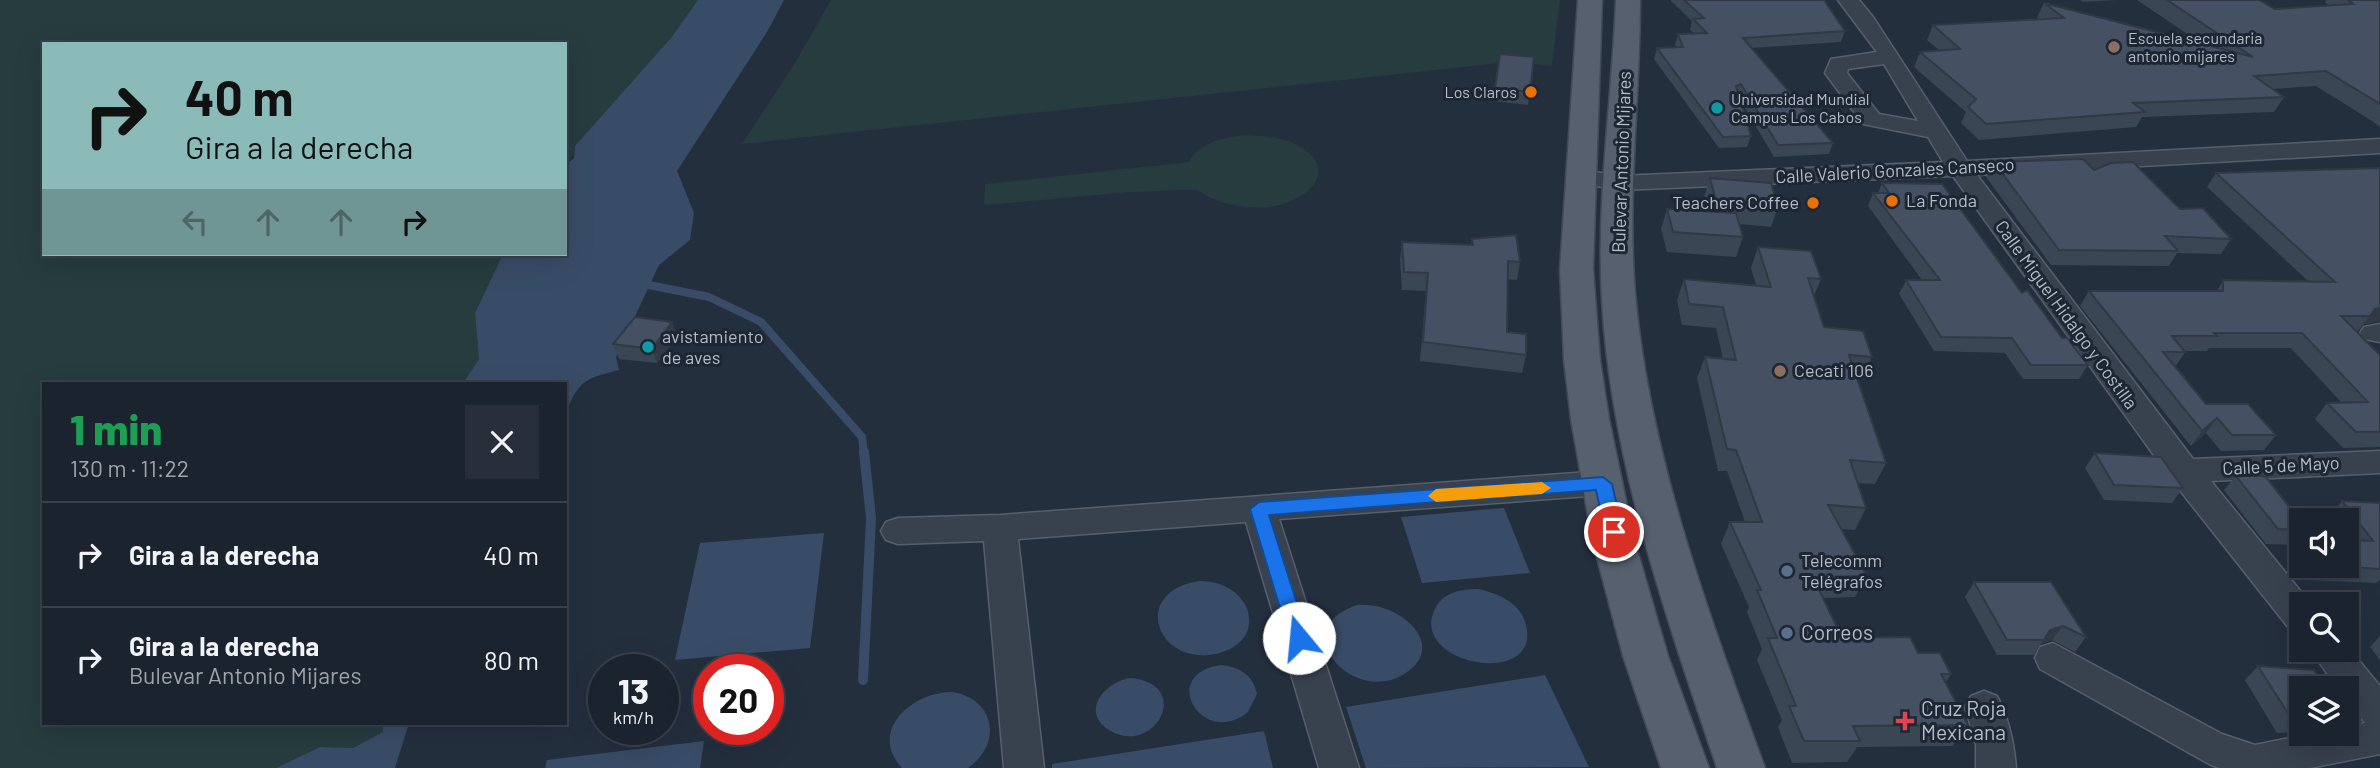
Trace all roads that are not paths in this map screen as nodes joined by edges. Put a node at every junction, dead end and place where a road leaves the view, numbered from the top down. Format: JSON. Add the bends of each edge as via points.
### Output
{"nodes":[{"id":1,"x":1590,"y":0,"type":"edge"},
{"id":2,"x":1628,"y":0,"type":"edge"},
{"id":3,"x":1848,"y":0,"type":"edge"},
{"id":4,"x":1889,"y":57,"type":"junction"},
{"id":5,"x":1934,"y":131,"type":"junction"},
{"id":6,"x":2380,"y":146,"type":"edge"},
{"id":7,"x":2127,"y":161,"type":"junction"},
{"id":8,"x":1959,"y":169,"type":"junction"},
{"id":9,"x":1582,"y":177,"type":"junction"},
{"id":10,"x":2146,"y":180,"type":"edge"},
{"id":11,"x":1620,"y":183,"type":"junction"},
{"id":12,"x":2380,"y":461,"type":"edge"},
{"id":13,"x":2182,"y":471,"type":"junction"},
{"id":14,"x":1603,"y":484,"type":"junction"},
{"id":15,"x":1259,"y":509,"type":"junction"},
{"id":16,"x":1000,"y":528,"type":"junction"},
{"id":17,"x":898,"y":531,"type":"dead end"},
{"id":18,"x":2289,"y":602,"type":"edge"},
{"id":19,"x":2053,"y":658,"type":"dead end"},
{"id":20,"x":2339,"y":662,"type":"edge"},
{"id":21,"x":1984,"y":707,"type":"dead end"},
{"id":22,"x":2380,"y":713,"type":"edge"},
{"id":23,"x":1664,"y":714,"type":"junction"},
{"id":24,"x":1722,"y":715,"type":"junction"},
{"id":25,"x":2380,"y":737,"type":"edge"},
{"id":26,"x":1024,"y":768,"type":"edge"},
{"id":27,"x":1339,"y":768,"type":"edge"},
{"id":28,"x":1685,"y":768,"type":"edge"},
{"id":29,"x":1741,"y":768,"type":"edge"},
{"id":30,"x":1996,"y":768,"type":"edge"}],
"edges":[{"from":1,"to":9,"type":"main road"},
{"from":2,"to":11,"type":"main road","name":"Bulevar Antonio Mijares"},
{"from":3,"to":4,"type":"street","name":"Calle Miguel Hidalgo y Costilla"},
{"from":4,"to":5,"type":"street","name":"Calle Miguel Hidalgo y Costilla"},
{"from":4,"to":5,"type":"street","via":[[1839,64],[1836,73],[1871,119]]},
{"from":5,"to":8,"type":"street","name":"Calle Miguel Hidalgo y Costilla"},
{"from":6,"to":7,"type":"street","name":"Calle Valerio Gonzales Canseco"},
{"from":7,"to":8,"type":"street","name":"Calle Valerio Gonzales Canseco"},
{"from":7,"to":10,"type":"street"},
{"from":8,"to":11,"type":"street","name":"Calle Valerio Gonzales Canseco"},
{"from":8,"to":13,"type":"street","name":"Calle Miguel Hidalgo y Costilla"},
{"from":9,"to":11,"type":"street","name":"Calle Valerio Gonzales Canseco"},
{"from":9,"to":14,"type":"main road","via":[[1577,298]]},
{"from":11,"to":24,"type":"main road","name":"Bulevar Antonio Mijares","via":[[1619,302],[1636,424],[1666,545]]},
{"from":12,"to":13,"type":"street","name":"Calle 5 de Mayo"},
{"from":13,"to":18,"type":"street","name":"Calle Miguel Hidalgo y Costilla"},
{"from":14,"to":15,"type":"street"},
{"from":14,"to":23,"type":"main road","via":[[1629,596]]},
{"from":15,"to":16,"type":"street"},
{"from":15,"to":27,"type":"street"},
{"from":16,"to":17,"type":"street"},
{"from":16,"to":26,"type":"street"},
{"from":19,"to":25,"type":"street","via":[[2211,748],[2255,762]]},
{"from":20,"to":22,"type":"street"},
{"from":21,"to":30,"type":"street"},
{"from":23,"to":24,"type":"main road"},
{"from":23,"to":28,"type":"main road"},
{"from":24,"to":29,"type":"main road","name":"Bulevar Antonio Mijares"}]}
